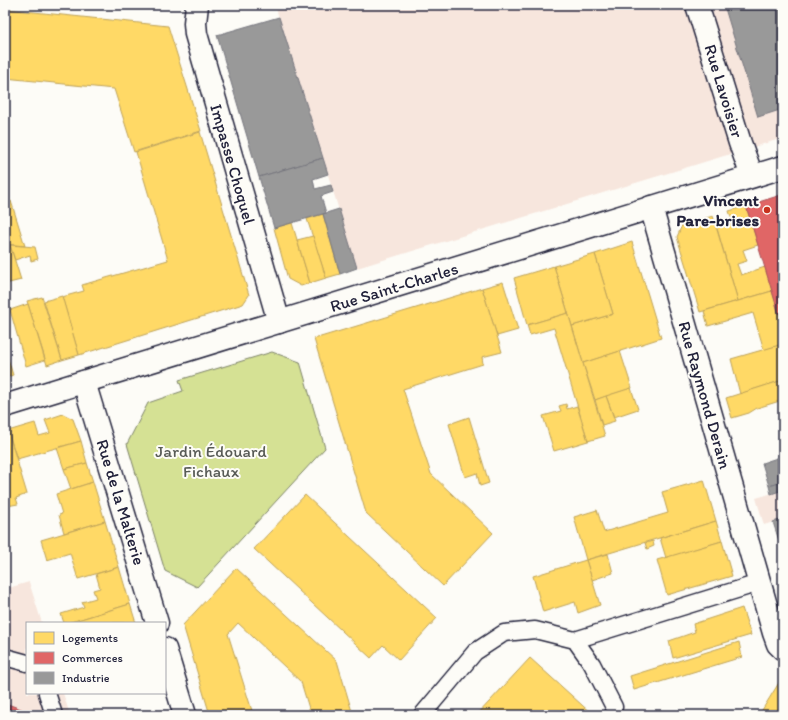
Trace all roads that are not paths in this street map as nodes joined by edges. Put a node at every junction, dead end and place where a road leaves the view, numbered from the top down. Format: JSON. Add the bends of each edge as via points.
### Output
{"nodes":[{"id":1,"x":197,"y":5,"type":"edge"},
{"id":2,"x":697,"y":5,"type":"edge"},
{"id":3,"x":783,"y":167,"type":"edge"},
{"id":4,"x":752,"y":176,"type":"junction"},
{"id":5,"x":651,"y":207,"type":"junction"},
{"id":6,"x":279,"y":322,"type":"junction"},
{"id":7,"x":84,"y":382,"type":"junction"},
{"id":8,"x":5,"y":406,"type":"edge"},
{"id":9,"x":759,"y":583,"type":"junction"},
{"id":10,"x":157,"y":622,"type":"edge"},
{"id":11,"x":575,"y":640,"type":"junction"},
{"id":12,"x":783,"y":649,"type":"edge"},
{"id":13,"x":166,"y":652,"type":"edge"},
{"id":14,"x":5,"y":657,"type":"edge"},
{"id":15,"x":26,"y":663,"type":"edge"},
{"id":16,"x":47,"y":694,"type":"edge"},
{"id":17,"x":614,"y":707,"type":"dead end"},
{"id":18,"x":54,"y":715,"type":"edge"},
{"id":19,"x":185,"y":715,"type":"edge"},
{"id":20,"x":422,"y":715,"type":"edge"}],
"edges":[{"from":1,"to":6,"type":"street","name":"Impasse Choquel","via":[[196,34]]},
{"from":2,"to":4,"type":"street","name":"Rue Lavoisier"},
{"from":3,"to":4,"type":"street","name":"Rue Saint-Charles"},
{"from":4,"to":5,"type":"street","name":"Rue Saint-Charles"},
{"from":5,"to":6,"type":"street","name":"Rue Saint-Charles"},
{"from":5,"to":9,"type":"street","name":"Rue Raymond Derain"},
{"from":6,"to":7,"type":"street","name":"Rue Saint-Charles"},
{"from":7,"to":8,"type":"street","name":"Rue Saint-Charles"},
{"from":7,"to":10,"type":"street","name":"Rue de la Malterie"},
{"from":9,"to":11,"type":"lane"},
{"from":9,"to":12,"type":"street","name":"Rue Raymond Derain","via":[[778,644]]},
{"from":11,"to":17,"type":"lane","via":[[592,664]]},
{"from":11,"to":20,"type":"lane","via":[[535,630],[504,633],[475,652]]},
{"from":13,"to":19,"type":"street"},
{"from":14,"to":15,"type":"lane"},
{"from":16,"to":18,"type":"lane"}]}
